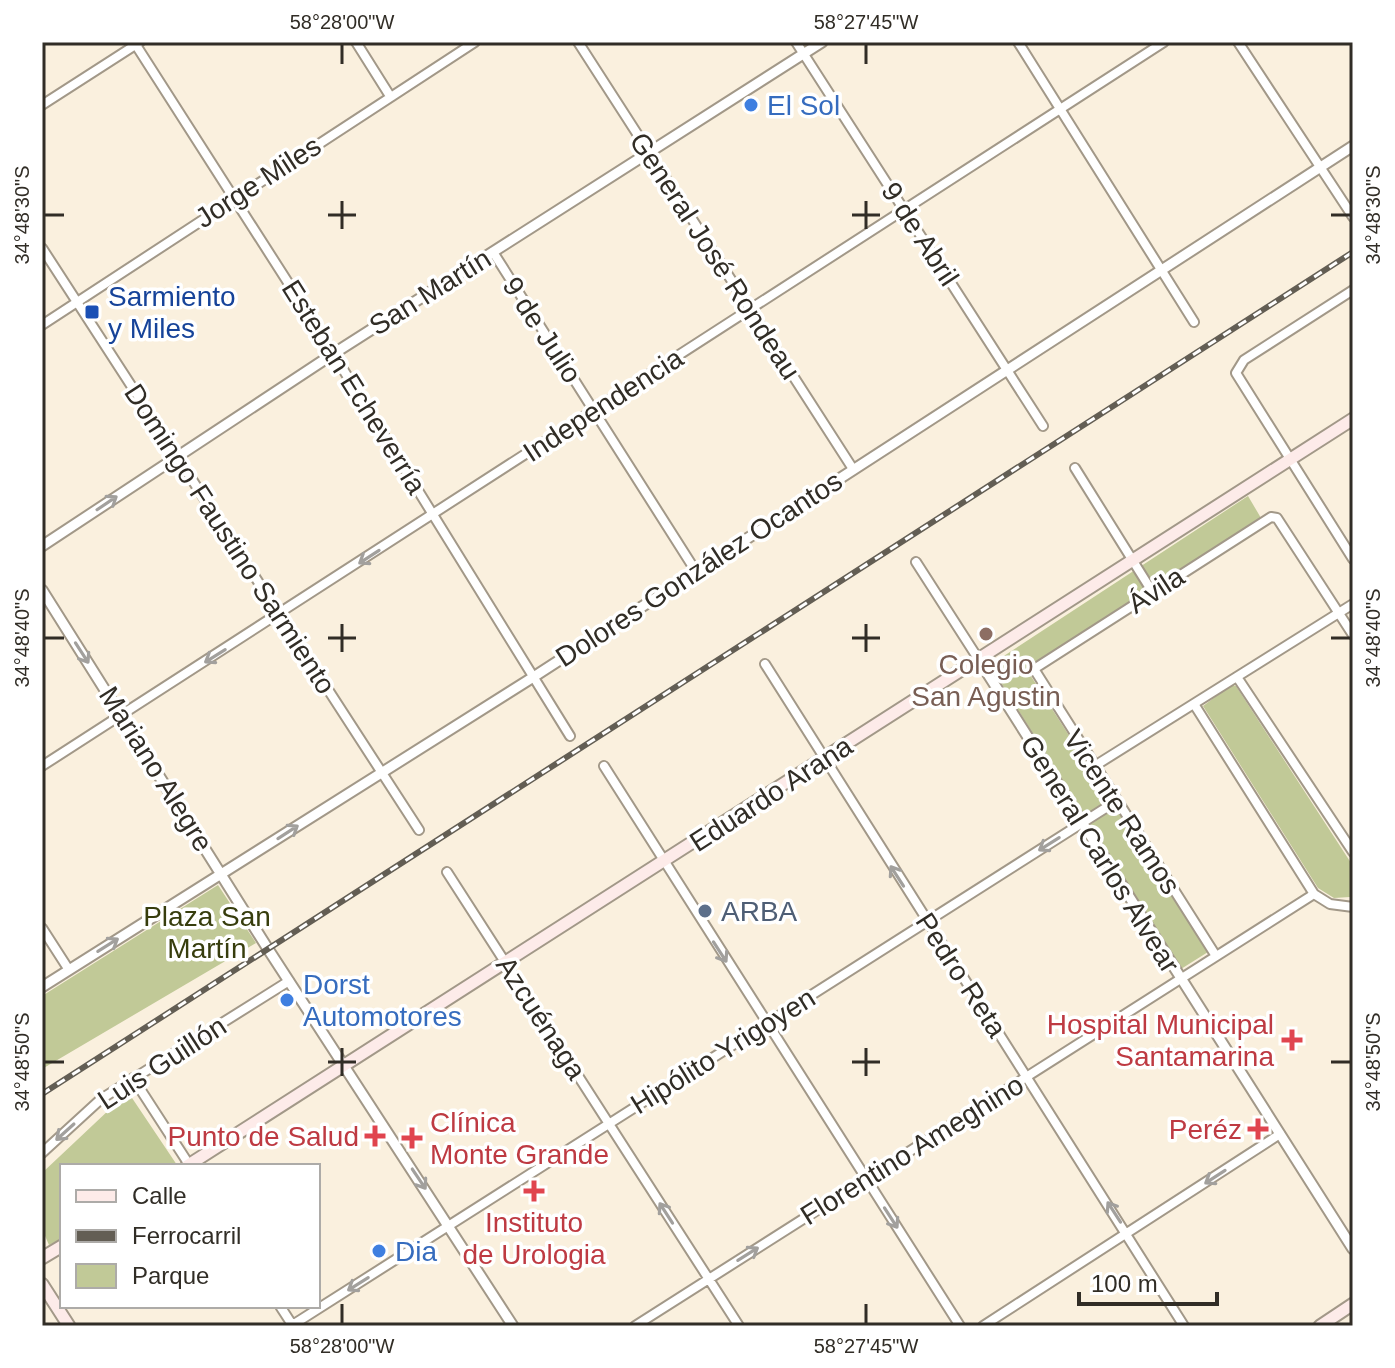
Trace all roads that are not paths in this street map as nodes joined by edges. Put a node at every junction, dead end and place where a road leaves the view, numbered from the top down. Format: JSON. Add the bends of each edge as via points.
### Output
{"nodes":[{"id":1,"x":356,"y":42,"type":"edge"},
{"id":2,"x":475,"y":42,"type":"edge"},
{"id":3,"x":578,"y":42,"type":"edge"},
{"id":4,"x":796,"y":42,"type":"edge"},
{"id":5,"x":822,"y":42,"type":"edge"},
{"id":6,"x":1018,"y":42,"type":"edge"},
{"id":7,"x":1164,"y":42,"type":"edge"},
{"id":8,"x":1238,"y":42,"type":"edge"},
{"id":9,"x":137,"y":43,"type":"edge"},
{"id":10,"x":803,"y":54,"type":"junction"},
{"id":11,"x":390,"y":96,"type":"junction"},
{"id":12,"x":42,"y":105,"type":"edge"},
{"id":13,"x":1060,"y":109,"type":"junction"},
{"id":14,"x":1353,"y":146,"type":"edge"},
{"id":15,"x":648,"y":152,"type":"junction"},
{"id":16,"x":1319,"y":168,"type":"junction"},
{"id":17,"x":232,"y":198,"type":"junction"},
{"id":18,"x":905,"y":209,"type":"junction"},
{"id":19,"x":1353,"y":217,"type":"edge"},
{"id":20,"x":42,"y":248,"type":"edge"},
{"id":21,"x":493,"y":252,"type":"junction"},
{"id":22,"x":1161,"y":270,"type":"junction"},
{"id":23,"x":1353,"y":290,"type":"edge"},
{"id":24,"x":76,"y":302,"type":"junction"},
{"id":25,"x":749,"y":310,"type":"junction"},
{"id":26,"x":1194,"y":322,"type":"dead end"},
{"id":27,"x":42,"y":325,"type":"edge"},
{"id":28,"x":333,"y":354,"type":"junction"},
{"id":29,"x":1006,"y":368,"type":"junction"},
{"id":30,"x":594,"y":411,"type":"junction"},
{"id":31,"x":1353,"y":419,"type":"edge"},
{"id":32,"x":1043,"y":426,"type":"dead end"},
{"id":33,"x":176,"y":457,"type":"junction"},
{"id":34,"x":1291,"y":462,"type":"junction"},
{"id":35,"x":1075,"y":468,"type":"dead end"},
{"id":36,"x":853,"y":469,"type":"junction"},
{"id":37,"x":435,"y":515,"type":"junction"},
{"id":38,"x":42,"y":546,"type":"edge"},
{"id":39,"x":1353,"y":559,"type":"edge"},
{"id":40,"x":916,"y":562,"type":"dead end"},
{"id":41,"x":1133,"y":562,"type":"junction"},
{"id":42,"x":695,"y":570,"type":"junction"},
{"id":43,"x":42,"y":590,"type":"edge"},
{"id":44,"x":1153,"y":593,"type":"junction"},
{"id":45,"x":1353,"y":604,"type":"edge"},
{"id":46,"x":1339,"y":613,"type":"junction"},
{"id":47,"x":281,"y":614,"type":"junction"},
{"id":48,"x":1353,"y":635,"type":"edge"},
{"id":49,"x":979,"y":660,"type":"junction"},
{"id":50,"x":765,"y":664,"type":"dead end"},
{"id":51,"x":1037,"y":667,"type":"joint"},
{"id":52,"x":535,"y":676,"type":"junction"},
{"id":53,"x":1237,"y":677,"type":"junction"},
{"id":54,"x":1194,"y":704,"type":"junction"},
{"id":55,"x":122,"y":715,"type":"junction"},
{"id":56,"x":570,"y":736,"type":"dead end"},
{"id":57,"x":824,"y":761,"type":"junction"},
{"id":58,"x":42,"y":766,"type":"edge"},
{"id":59,"x":604,"y":766,"type":"dead end"},
{"id":60,"x":1093,"y":767,"type":"junction"},
{"id":61,"x":381,"y":771,"type":"junction"},
{"id":62,"x":1115,"y":802,"type":"junction"},
{"id":63,"x":1082,"y":823,"type":"junction"},
{"id":64,"x":419,"y":830,"type":"dead end"},
{"id":65,"x":1353,"y":852,"type":"edge"},
{"id":66,"x":663,"y":863,"type":"junction"},
{"id":67,"x":447,"y":872,"type":"dead end"},
{"id":68,"x":222,"y":875,"type":"junction"},
{"id":69,"x":1314,"y":894,"type":"junction"},
{"id":70,"x":1353,"y":907,"type":"edge"},
{"id":71,"x":927,"y":921,"type":"junction"},
{"id":72,"x":42,"y":928,"type":"edge"},
{"id":73,"x":1216,"y":956,"type":"junction"},
{"id":74,"x":506,"y":963,"type":"junction"},
{"id":75,"x":69,"y":970,"type":"junction"},
{"id":76,"x":289,"y":981,"type":"junction"},
{"id":77,"x":1180,"y":981,"type":"junction"},
{"id":78,"x":42,"y":987,"type":"edge"},
{"id":79,"x":766,"y":1023,"type":"junction"},
{"id":80,"x":344,"y":1068,"type":"junction"},
{"id":81,"x":1027,"y":1077,"type":"junction"},
{"id":82,"x":133,"y":1078,"type":"junction"},
{"id":83,"x":609,"y":1124,"type":"junction"},
{"id":84,"x":1280,"y":1134,"type":"junction"},
{"id":85,"x":42,"y":1153,"type":"edge"},
{"id":86,"x":188,"y":1164,"type":"edge"},
{"id":87,"x":192,"y":1164,"type":"edge"},
{"id":88,"x":866,"y":1179,"type":"junction"},
{"id":89,"x":449,"y":1225,"type":"junction"},
{"id":90,"x":1128,"y":1234,"type":"junction"},
{"id":91,"x":60,"y":1247,"type":"edge"},
{"id":92,"x":1353,"y":1249,"type":"edge"},
{"id":93,"x":42,"y":1258,"type":"edge"},
{"id":94,"x":709,"y":1279,"type":"junction"},
{"id":95,"x":42,"y":1284,"type":"edge"},
{"id":96,"x":1353,"y":1304,"type":"edge"},
{"id":97,"x":281,"y":1308,"type":"edge"},
{"id":98,"x":320,"y":1308,"type":"edge"},
{"id":99,"x":320,"y":1308,"type":"edge"},
{"id":100,"x":69,"y":1326,"type":"edge"},
{"id":101,"x":292,"y":1326,"type":"edge"},
{"id":102,"x":513,"y":1326,"type":"edge"},
{"id":103,"x":635,"y":1326,"type":"edge"},
{"id":104,"x":739,"y":1326,"type":"edge"},
{"id":105,"x":960,"y":1326,"type":"edge"},
{"id":106,"x":983,"y":1326,"type":"edge"},
{"id":107,"x":1184,"y":1326,"type":"edge"},
{"id":108,"x":1320,"y":1326,"type":"edge"}],
"edges":[{"from":1,"to":11,"type":"street"},
{"from":2,"to":11,"type":"street","name":"Jorge Miles"},
{"from":3,"to":15,"type":"street","name":"General José Rondeau"},
{"from":4,"to":10,"type":"street","name":"9 de Abril"},
{"from":5,"to":10,"type":"street","name":"San Martín"},
{"from":6,"to":13,"type":"street"},
{"from":7,"to":13,"type":"street","name":"Independencia"},
{"from":8,"to":16,"type":"street"},
{"from":9,"to":12,"type":"street"},
{"from":9,"to":17,"type":"street","name":"Esteban Echeverría"},
{"from":10,"to":15,"type":"street","name":"San Martín"},
{"from":10,"to":18,"type":"street","name":"9 de Abril"},
{"from":11,"to":17,"type":"street","name":"Jorge Miles"},
{"from":13,"to":18,"type":"street","name":"Independencia"},
{"from":13,"to":22,"type":"street"},
{"from":14,"to":16,"type":"street","name":"Dolores González Ocantos"},
{"from":15,"to":21,"type":"street","name":"San Martín"},
{"from":15,"to":25,"type":"street","name":"General José Rondeau"},
{"from":16,"to":19,"type":"street"},
{"from":16,"to":22,"type":"street","name":"Dolores González Ocantos"},
{"from":17,"to":24,"type":"street","name":"Jorge Miles"},
{"from":17,"to":28,"type":"street","name":"Esteban Echeverría"},
{"from":18,"to":25,"type":"street","name":"Independencia"},
{"from":18,"to":29,"type":"street","name":"9 de Abril"},
{"from":20,"to":24,"type":"street","name":"Domingo Faustino Sarmiento"},
{"from":21,"to":28,"type":"street","name":"San Martín"},
{"from":21,"to":30,"type":"street","name":"9 de Julio"},
{"from":22,"to":26,"type":"street"},
{"from":22,"to":29,"type":"street","name":"Dolores González Ocantos"},
{"from":23,"to":34,"type":"street","via":[[1244,360],[1236,373]]},
{"from":24,"to":27,"type":"street","name":"Jorge Miles"},
{"from":24,"to":33,"type":"street","name":"Domingo Faustino Sarmiento"},
{"from":25,"to":30,"type":"street","name":"Independencia"},
{"from":25,"to":36,"type":"street","name":"General José Rondeau"},
{"from":28,"to":33,"type":"street","name":"San Martín"},
{"from":28,"to":37,"type":"street","name":"Esteban Echeverría"},
{"from":29,"to":32,"type":"street","name":"9 de Abril"},
{"from":29,"to":36,"type":"street","name":"Dolores González Ocantos"},
{"from":30,"to":37,"type":"street","name":"Independencia"},
{"from":30,"to":42,"type":"street","name":"9 de Julio"},
{"from":31,"to":34,"type":"main road","name":"Eduardo Arana"},
{"from":38,"to":33,"type":"street","name":"San Martín","one_way":true},
{"from":33,"to":47,"type":"street","name":"Domingo Faustino Sarmiento"},
{"from":34,"to":39,"type":"street"},
{"from":34,"to":41,"type":"main road","name":"Eduardo Arana"},
{"from":35,"to":41,"type":"street"},
{"from":36,"to":42,"type":"street","name":"Dolores González Ocantos"},
{"from":37,"to":47,"type":"street","name":"Independencia","one_way":true},
{"from":37,"to":52,"type":"street","name":"Esteban Echeverría"},
{"from":40,"to":49,"type":"street"},
{"from":41,"to":44,"type":"street"},
{"from":41,"to":49,"type":"main road","name":"Eduardo Arana"},
{"from":42,"to":52,"type":"street","name":"Dolores González Ocantos"},
{"from":43,"to":55,"type":"street","name":"Mariano Alegre","one_way":true},
{"from":44,"to":46,"type":"street","name":"Ávila","via":[[1265,519],[1277,518]]},
{"from":44,"to":51,"type":"street","name":"Ávila"},
{"from":45,"to":46,"type":"street"},
{"from":46,"to":48,"type":"street"},
{"from":46,"to":53,"type":"street"},
{"from":47,"to":55,"type":"street","name":"Independencia","one_way":true},
{"from":47,"to":61,"type":"street","name":"Domingo Faustino Sarmiento"},
{"from":49,"to":57,"type":"main road","name":"Eduardo Arana"},
{"from":49,"to":63,"type":"street","name":"General Carlos Alvear"},
{"from":50,"to":57,"type":"street","name":"Pedro Reta"},
{"from":51,"to":60,"type":"street","name":"Vicente Ramos","via":[[1034,672]]},
{"from":52,"to":56,"type":"street","name":"Esteban Echeverría"},
{"from":52,"to":61,"type":"street","name":"Dolores González Ocantos"},
{"from":53,"to":54,"type":"street"},
{"from":53,"to":65,"type":"street"},
{"from":54,"to":60,"type":"street"},
{"from":54,"to":69,"type":"street"},
{"from":55,"to":58,"type":"street","name":"Independencia"},
{"from":55,"to":68,"type":"street","name":"Mariano Alegre"},
{"from":57,"to":66,"type":"main road","name":"Eduardo Arana"},
{"from":71,"to":57,"type":"street","name":"Pedro Reta","one_way":true},
{"from":59,"to":66,"type":"street"},
{"from":60,"to":62,"type":"street","name":"Vicente Ramos"},
{"from":61,"to":64,"type":"street","name":"Domingo Faustino Sarmiento"},
{"from":68,"to":61,"type":"street","name":"Dolores González Ocantos","one_way":true},
{"from":62,"to":63,"type":"street","name":"Hipólito Yrigoyen"},
{"from":62,"to":73,"type":"street","name":"Vicente Ramos"},
{"from":63,"to":71,"type":"street","name":"Hipólito Yrigoyen","one_way":true},
{"from":63,"to":77,"type":"street","name":"General Carlos Alvear"},
{"from":66,"to":74,"type":"main road","name":"Eduardo Arana"},
{"from":66,"to":79,"type":"street","one_way":true},
{"from":67,"to":74,"type":"street","name":"Azcuénaga"},
{"from":75,"to":68,"type":"street","name":"Dolores González Ocantos","one_way":true},
{"from":68,"to":76,"type":"street","name":"Mariano Alegre"},
{"from":69,"to":70,"type":"street","via":[[1330,904]]},
{"from":69,"to":73,"type":"street","name":"Florentino Ameghino"},
{"from":71,"to":79,"type":"street","name":"Hipólito Yrigoyen"},
{"from":71,"to":81,"type":"street","name":"Pedro Reta"},
{"from":72,"to":75,"type":"street"},
{"from":73,"to":77,"type":"street","name":"Florentino Ameghino"},
{"from":74,"to":80,"type":"main road","name":"Eduardo Arana"},
{"from":74,"to":83,"type":"street","name":"Azcuénaga"},
{"from":75,"to":78,"type":"street","name":"Dolores González Ocantos"},
{"from":76,"to":80,"type":"street","name":"Mariano Alegre"},
{"from":76,"to":82,"type":"street","name":"Luis Guillón"},
{"from":77,"to":81,"type":"street","name":"Florentino Ameghino"},
{"from":77,"to":84,"type":"street","name":"General Carlos Alvear"},
{"from":79,"to":83,"type":"street","name":"Hipólito Yrigoyen"},
{"from":79,"to":88,"type":"street"},
{"from":80,"to":87,"type":"main road","name":"Eduardo Arana"},
{"from":80,"to":89,"type":"street","name":"Mariano Alegre","one_way":true},
{"from":81,"to":88,"type":"street","name":"Florentino Ameghino"},
{"from":90,"to":81,"type":"street","name":"Pedro Reta","one_way":true},
{"from":82,"to":85,"type":"street","name":"Luis Guillón","one_way":true,"via":[[101,1099]]},
{"from":82,"to":86,"type":"street"},
{"from":83,"to":89,"type":"street","name":"Hipólito Yrigoyen"},
{"from":94,"to":83,"type":"street","name":"Azcuénaga","one_way":true},
{"from":84,"to":90,"type":"street","one_way":true},
{"from":84,"to":92,"type":"street","name":"General Carlos Alvear"},
{"from":94,"to":88,"type":"street","name":"Florentino Ameghino","one_way":true},
{"from":88,"to":105,"type":"street","one_way":true},
{"from":89,"to":98,"type":"street","name":"Hipólito Yrigoyen","one_way":true},
{"from":89,"to":102,"type":"street","name":"Mariano Alegre"},
{"from":90,"to":106,"type":"street"},
{"from":90,"to":107,"type":"street","name":"Pedro Reta"},
{"from":91,"to":93,"type":"main road"},
{"from":94,"to":103,"type":"street","name":"Florentino Ameghino"},
{"from":94,"to":104,"type":"street","name":"Azcuénaga"},
{"from":95,"to":100,"type":"main road"},
{"from":96,"to":108,"type":"main road"},
{"from":97,"to":101,"type":"street"},
{"from":99,"to":101,"type":"street","name":"Hipólito Yrigoyen","one_way":true}]}
